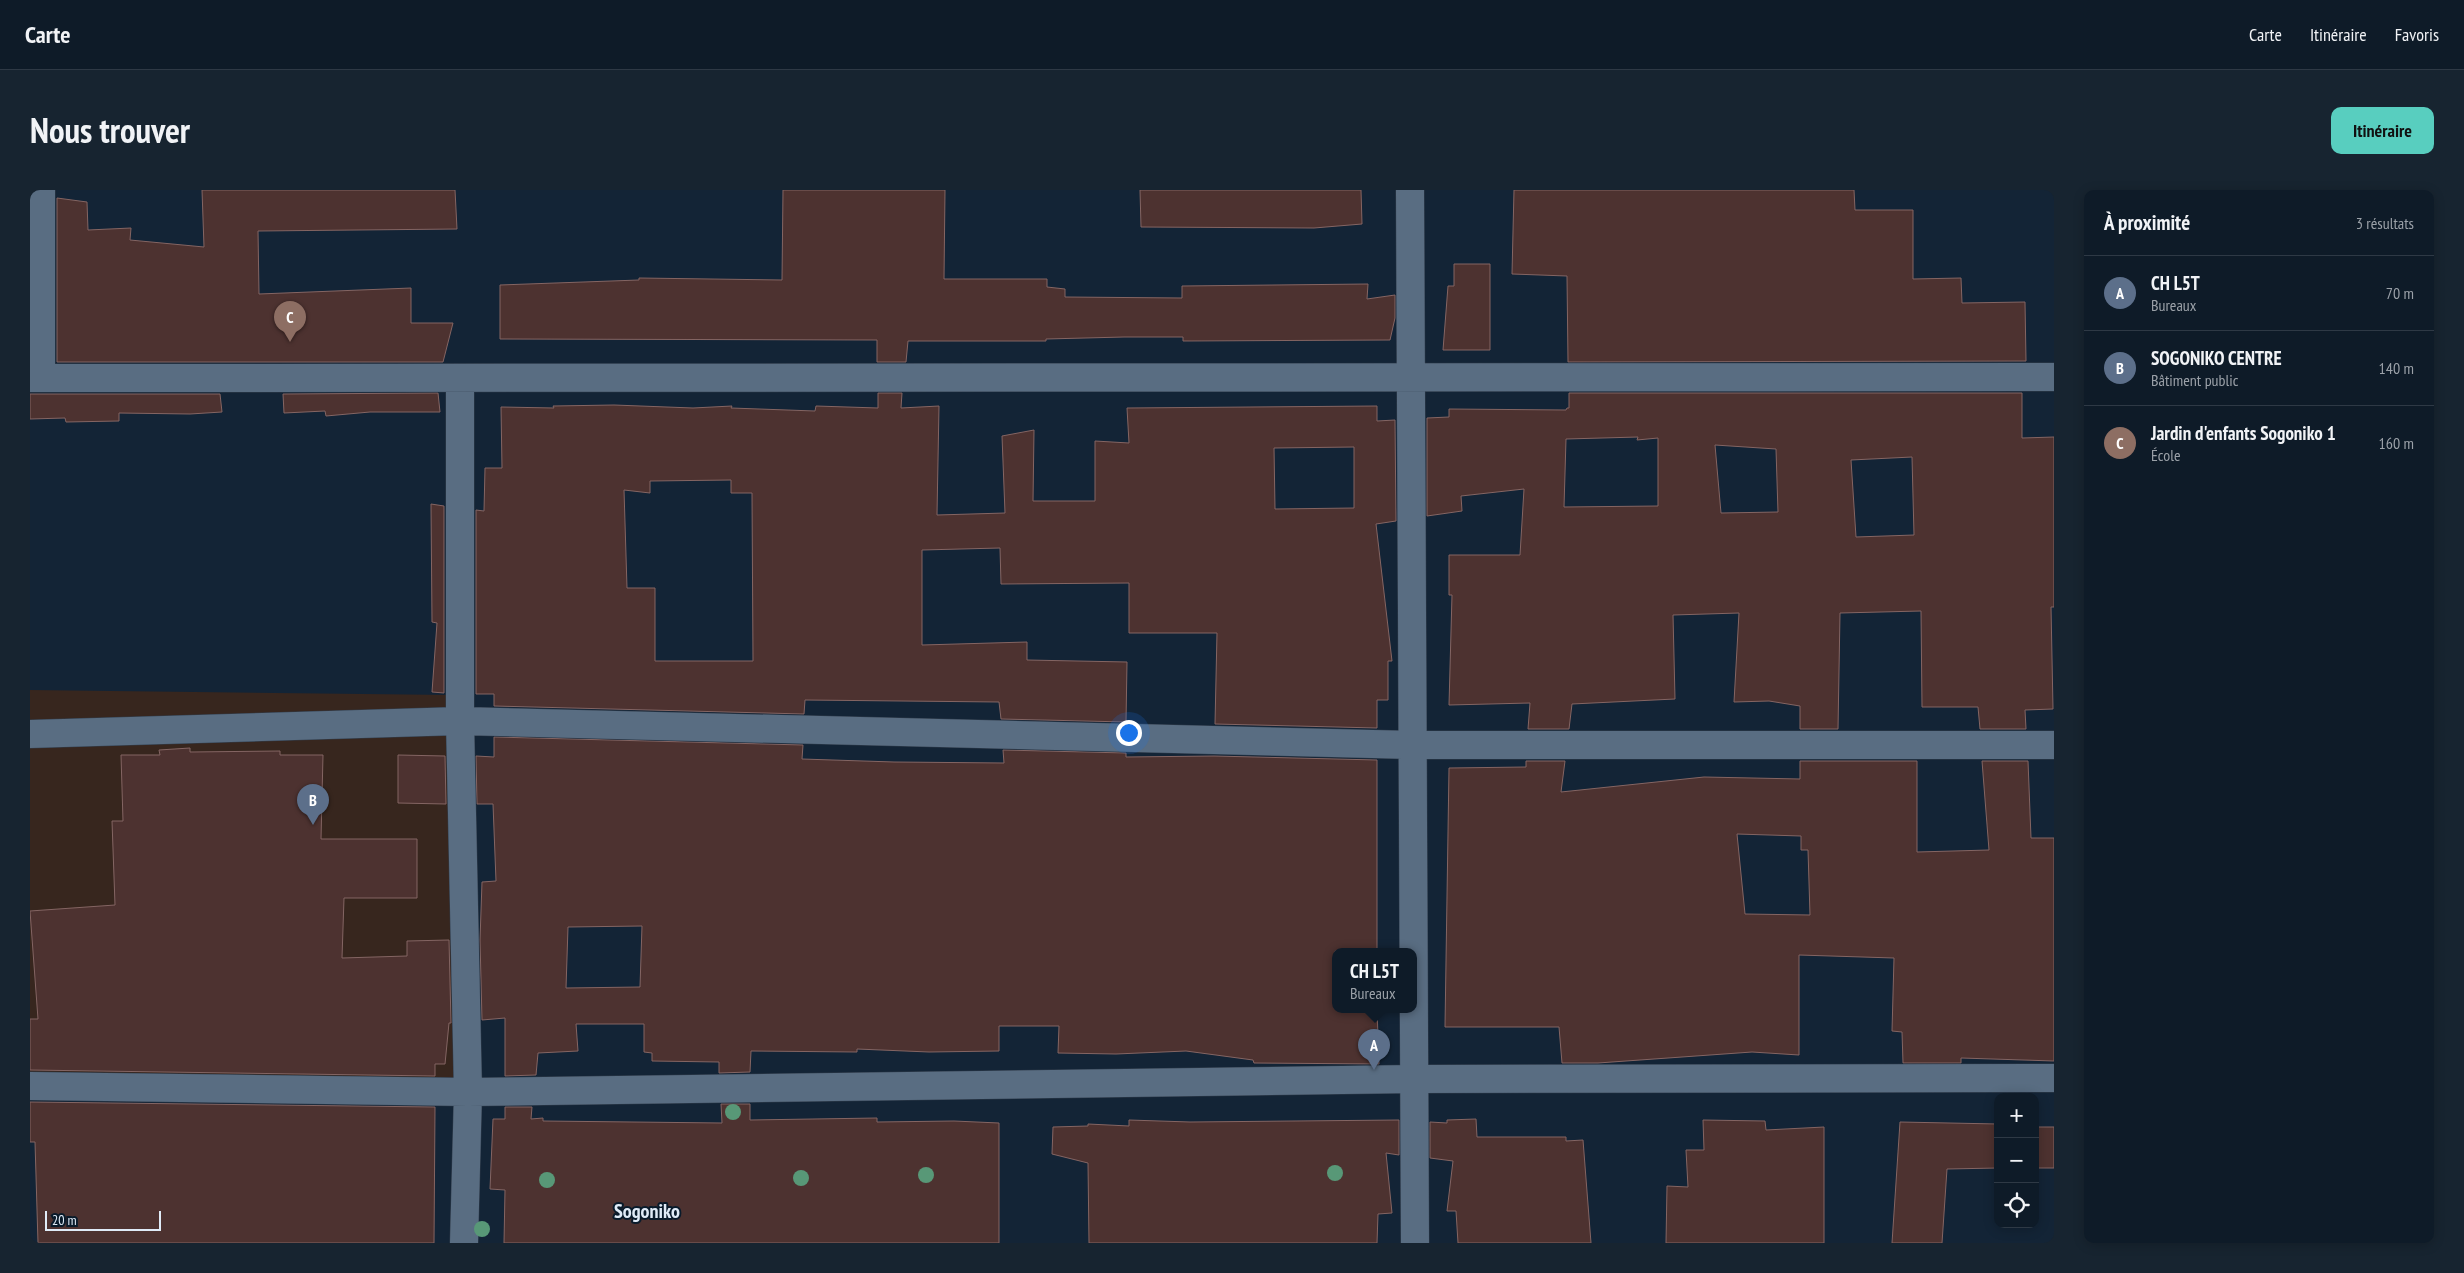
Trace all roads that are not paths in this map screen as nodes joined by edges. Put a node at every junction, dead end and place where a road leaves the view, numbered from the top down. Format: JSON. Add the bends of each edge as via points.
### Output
{"nodes":[{"id":1,"x":41,"y":190,"type":"edge"},
{"id":2,"x":1410,"y":190,"type":"edge"},
{"id":3,"x":1411,"y":377,"type":"junction"},
{"id":4,"x":2054,"y":377,"type":"edge"},
{"id":5,"x":36,"y":378,"type":"edge"},
{"id":6,"x":460,"y":378,"type":"junction"},
{"id":7,"x":460,"y":721,"type":"junction"},
{"id":8,"x":30,"y":734,"type":"edge"},
{"id":9,"x":1412,"y":745,"type":"junction"},
{"id":10,"x":2054,"y":745,"type":"edge"},
{"id":11,"x":1413,"y":948,"type":"edge"},
{"id":12,"x":1414,"y":1013,"type":"edge"},
{"id":13,"x":2054,"y":1078,"type":"edge"},
{"id":14,"x":1414,"y":1079,"type":"junction"},
{"id":15,"x":30,"y":1086,"type":"edge"},
{"id":16,"x":468,"y":1092,"type":"junction"},
{"id":17,"x":464,"y":1243,"type":"edge"},
{"id":18,"x":1415,"y":1243,"type":"edge"}],
"edges":[{"from":1,"to":5,"type":"street"},
{"from":2,"to":3,"type":"street"},
{"from":3,"to":4,"type":"street"},
{"from":3,"to":6,"type":"street"},
{"from":3,"to":9,"type":"street"},
{"from":5,"to":6,"type":"street"},
{"from":6,"to":7,"type":"street"},
{"from":7,"to":8,"type":"street"},
{"from":7,"to":9,"type":"street"},
{"from":7,"to":16,"type":"street"},
{"from":9,"to":10,"type":"street"},
{"from":9,"to":11,"type":"street"},
{"from":12,"to":14,"type":"street"},
{"from":13,"to":14,"type":"street"},
{"from":14,"to":16,"type":"street"},
{"from":14,"to":18,"type":"street"},
{"from":15,"to":16,"type":"street"},
{"from":16,"to":17,"type":"street"}]}
